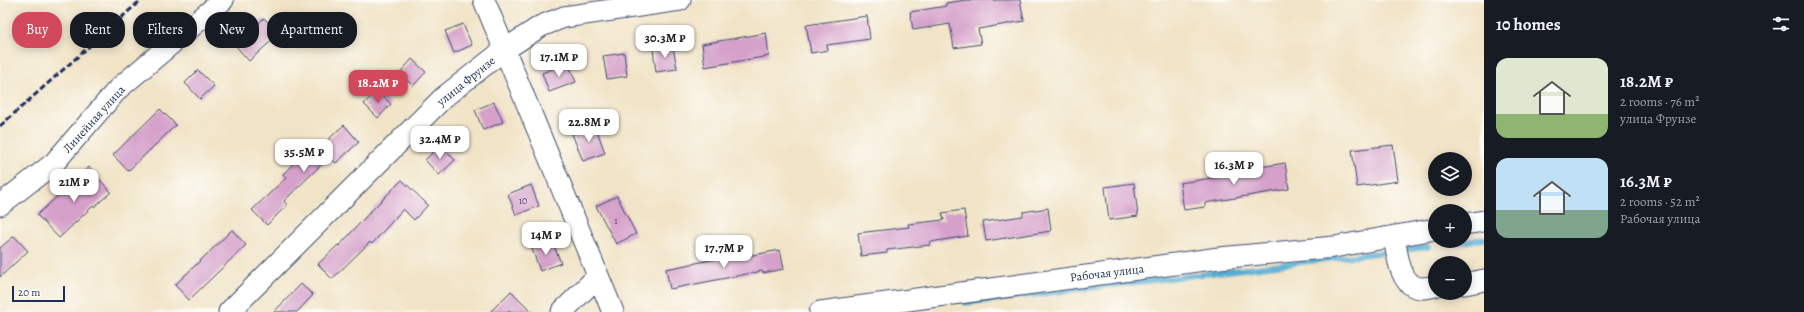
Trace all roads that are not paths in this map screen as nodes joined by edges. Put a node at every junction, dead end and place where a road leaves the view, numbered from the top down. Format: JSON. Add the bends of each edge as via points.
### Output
{"nodes":[{"id":1,"x":223,"y":0,"type":"edge"},
{"id":2,"x":484,"y":0,"type":"edge"},
{"id":3,"x":680,"y":0,"type":"edge"},
{"id":4,"x":504,"y":50,"type":"junction"},
{"id":5,"x":0,"y":205,"type":"edge"},
{"id":6,"x":1484,"y":221,"type":"edge"},
{"id":7,"x":1472,"y":223,"type":"edge"},
{"id":8,"x":1428,"y":230,"type":"edge"},
{"id":9,"x":1394,"y":236,"type":"junction"},
{"id":10,"x":598,"y":276,"type":"junction"},
{"id":11,"x":1484,"y":280,"type":"edge"},
{"id":12,"x":1472,"y":283,"type":"edge"},
{"id":13,"x":1428,"y":287,"type":"edge"},
{"id":14,"x":229,"y":312,"type":"edge"},
{"id":15,"x":562,"y":312,"type":"edge"},
{"id":16,"x":613,"y":312,"type":"edge"},
{"id":17,"x":820,"y":312,"type":"edge"}],
"edges":[{"from":1,"to":5,"type":"street","name":"Линейная улица","via":[[118,89],[54,163]]},
{"from":2,"to":4,"type":"street"},
{"from":3,"to":4,"type":"street","name":"улица Фрунзе","via":[[564,17],[541,26]]},
{"from":4,"to":10,"type":"street"},
{"from":4,"to":14,"type":"street","name":"улица Фрунзе","via":[[444,97]]},
{"from":6,"to":7,"type":"street"},
{"from":8,"to":9,"type":"street","name":"Рабочая улица"},
{"from":9,"to":13,"type":"street","via":[[1399,264],[1405,277],[1412,285]]},
{"from":9,"to":17,"type":"street","name":"Рабочая улица","via":[[1334,247],[1218,258]]},
{"from":10,"to":15,"type":"street"},
{"from":10,"to":16,"type":"street"},
{"from":11,"to":12,"type":"street"}]}
